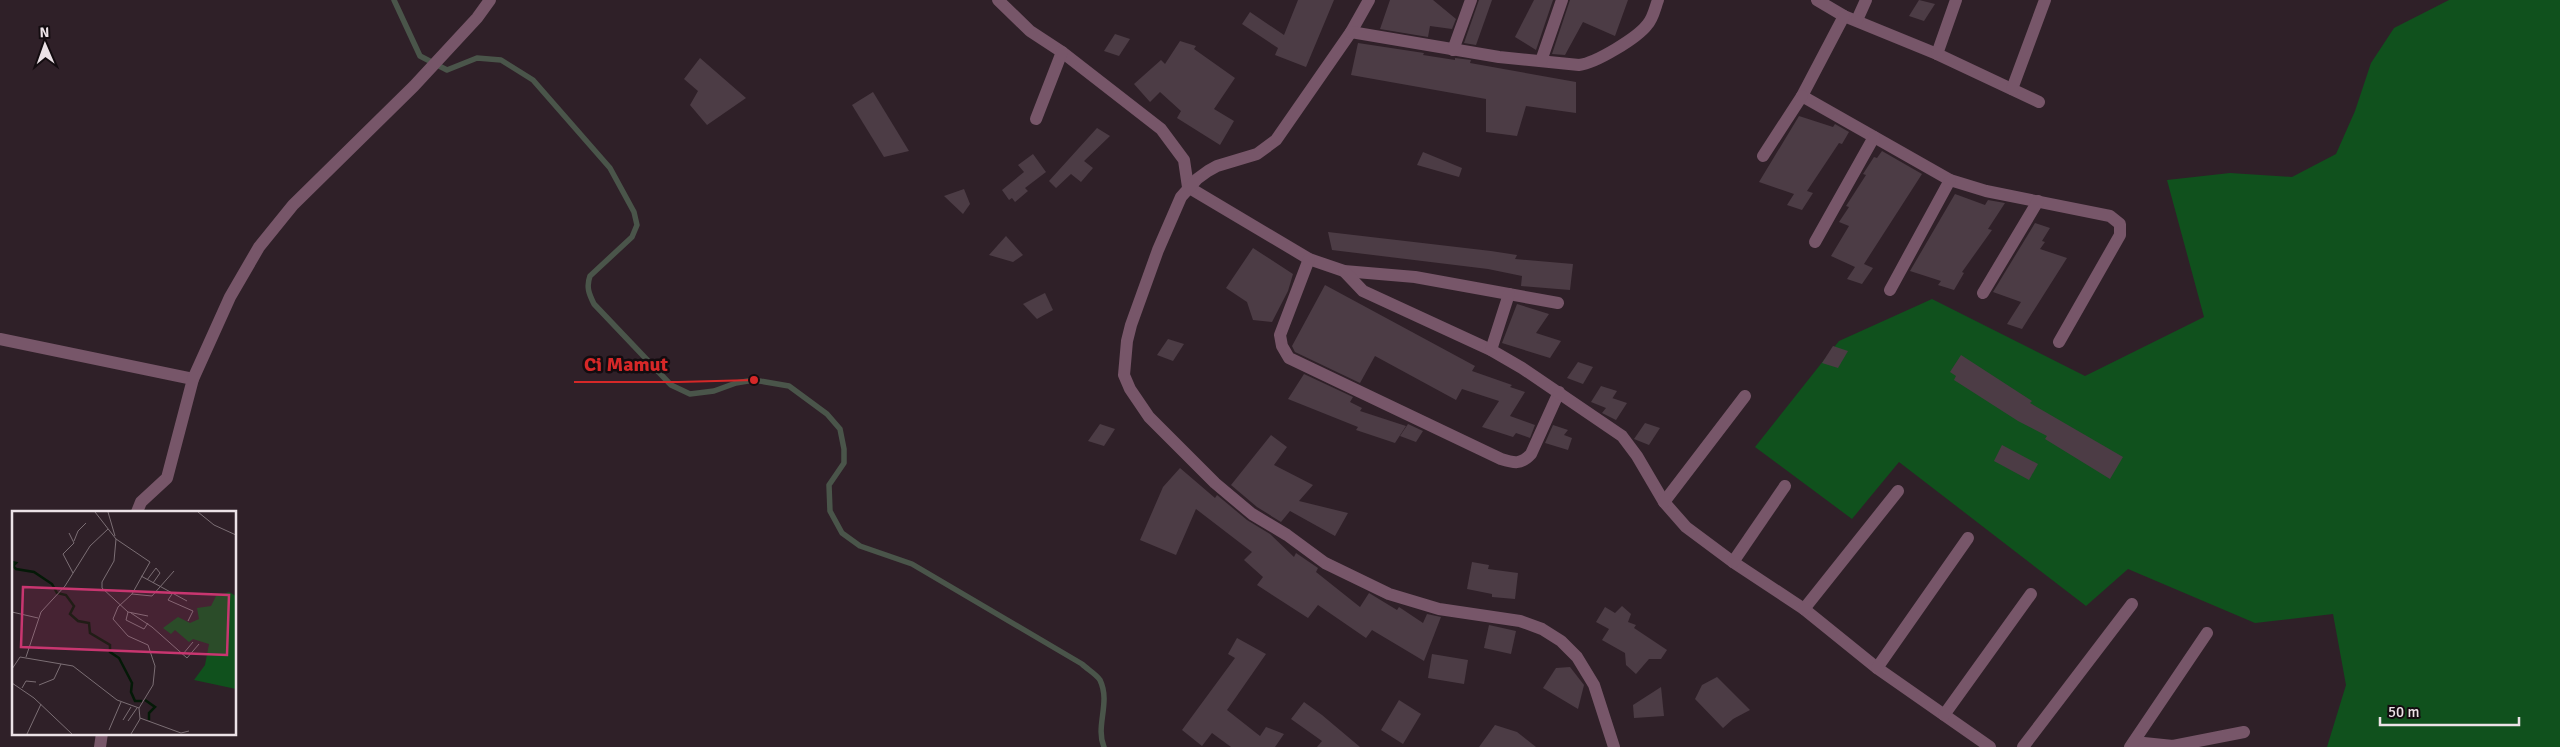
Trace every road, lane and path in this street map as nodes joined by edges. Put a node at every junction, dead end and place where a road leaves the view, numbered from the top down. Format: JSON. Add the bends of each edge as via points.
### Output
{"nodes":[{"id":1,"x":490,"y":0,"type":"edge"},
{"id":2,"x":998,"y":0,"type":"edge"},
{"id":3,"x":1369,"y":0,"type":"edge"},
{"id":4,"x":1471,"y":0,"type":"edge"},
{"id":5,"x":1562,"y":0,"type":"edge"},
{"id":6,"x":1658,"y":0,"type":"edge"},
{"id":7,"x":1817,"y":0,"type":"edge"},
{"id":8,"x":1866,"y":0,"type":"edge"},
{"id":9,"x":1956,"y":0,"type":"edge"},
{"id":10,"x":2045,"y":0,"type":"edge"},
{"id":11,"x":1850,"y":18,"type":"junction"},
{"id":12,"x":1351,"y":32,"type":"junction"},
{"id":13,"x":1453,"y":50,"type":"junction"},
{"id":14,"x":1062,"y":52,"type":"junction"},
{"id":15,"x":1937,"y":54,"type":"junction"},
{"id":16,"x":1541,"y":61,"type":"junction"},
{"id":17,"x":2012,"y":89,"type":"junction"},
{"id":18,"x":1802,"y":96,"type":"junction"},
{"id":19,"x":2039,"y":102,"type":"dead end"},
{"id":20,"x":1036,"y":119,"type":"dead end"},
{"id":21,"x":1874,"y":138,"type":"junction"},
{"id":22,"x":1763,"y":156,"type":"dead end"},
{"id":23,"x":1950,"y":180,"type":"junction"},
{"id":24,"x":1188,"y":187,"type":"junction"},
{"id":25,"x":2038,"y":201,"type":"junction"},
{"id":26,"x":1815,"y":242,"type":"dead end"},
{"id":27,"x":1309,"y":258,"type":"junction"},
{"id":28,"x":1344,"y":271,"type":"junction"},
{"id":29,"x":1890,"y":290,"type":"dead end"},
{"id":30,"x":1983,"y":293,"type":"dead end"},
{"id":31,"x":1509,"y":294,"type":"junction"},
{"id":32,"x":1558,"y":303,"type":"dead end"},
{"id":33,"x":0,"y":339,"type":"edge"},
{"id":34,"x":2059,"y":342,"type":"dead end"},
{"id":35,"x":1491,"y":350,"type":"junction"},
{"id":36,"x":193,"y":380,"type":"junction"},
{"id":37,"x":1559,"y":392,"type":"junction"},
{"id":38,"x":1745,"y":396,"type":"dead end"},
{"id":39,"x":1786,"y":486,"type":"dead end"},
{"id":40,"x":1898,"y":491,"type":"dead end"},
{"id":41,"x":1664,"y":502,"type":"junction"},
{"id":42,"x":137,"y":511,"type":"edge"},
{"id":43,"x":1968,"y":538,"type":"dead end"},
{"id":44,"x":1733,"y":562,"type":"junction"},
{"id":45,"x":2031,"y":594,"type":"dead end"},
{"id":46,"x":2132,"y":604,"type":"dead end"},
{"id":47,"x":1804,"y":609,"type":"junction"},
{"id":48,"x":2207,"y":633,"type":"dead end"},
{"id":49,"x":1877,"y":668,"type":"junction"},
{"id":50,"x":1944,"y":715,"type":"junction"},
{"id":51,"x":2244,"y":732,"type":"dead end"},
{"id":52,"x":102,"y":734,"type":"edge"},
{"id":53,"x":2132,"y":744,"type":"edge"},
{"id":54,"x":100,"y":747,"type":"edge"},
{"id":55,"x":1614,"y":747,"type":"edge"},
{"id":56,"x":1990,"y":747,"type":"edge"},
{"id":57,"x":2023,"y":747,"type":"edge"}],
"edges":[{"from":1,"to":36,"type":"street","via":[[378,124],[293,205],[259,248],[230,297]]},
{"from":2,"to":14,"type":"street","via":[[1030,31]]},
{"from":3,"to":12,"type":"street"},
{"from":4,"to":13,"type":"street"},
{"from":5,"to":16,"type":"street"},
{"from":6,"to":16,"type":"street","via":[[1646,27],[1592,62],[1579,65]]},
{"from":7,"to":11,"type":"street"},
{"from":8,"to":11,"type":"street"},
{"from":9,"to":15,"type":"street"},
{"from":10,"to":17,"type":"street"},
{"from":11,"to":15,"type":"street"},
{"from":11,"to":18,"type":"street"},
{"from":12,"to":13,"type":"street"},
{"from":12,"to":24,"type":"street","via":[[1276,140],[1257,154],[1217,166]]},
{"from":13,"to":16,"type":"street"},
{"from":14,"to":20,"type":"street"},
{"from":14,"to":24,"type":"street","via":[[1161,129],[1184,160]]},
{"from":15,"to":17,"type":"street"},
{"from":17,"to":19,"type":"street"},
{"from":18,"to":21,"type":"street"},
{"from":18,"to":22,"type":"street"},
{"from":21,"to":23,"type":"street"},
{"from":21,"to":26,"type":"street"},
{"from":23,"to":25,"type":"street"},
{"from":23,"to":29,"type":"street"},
{"from":24,"to":27,"type":"street"},
{"from":24,"to":55,"type":"street","via":[[1158,250],[1127,341],[1124,375],[1149,417],[1215,483],[1252,514],[1325,563],[1389,594],[1439,609],[1520,620],[1561,641],[1577,657],[1594,685]]},
{"from":25,"to":30,"type":"street"},
{"from":25,"to":34,"type":"street","via":[[2110,216],[2118,220],[2121,230]]},
{"from":27,"to":28,"type":"street"},
{"from":27,"to":37,"type":"street","via":[[1280,335],[1289,358],[1513,463],[1525,460],[1531,454]]},
{"from":28,"to":31,"type":"street","via":[[1415,277]]},
{"from":28,"to":35,"type":"street","via":[[1363,291]]},
{"from":31,"to":32,"type":"street"},
{"from":31,"to":35,"type":"street"},
{"from":33,"to":36,"type":"street"},
{"from":35,"to":37,"type":"street"},
{"from":36,"to":42,"type":"street","via":[[167,478],[141,502]]},
{"from":37,"to":41,"type":"street","via":[[1622,436]]},
{"from":38,"to":41,"type":"street"},
{"from":39,"to":44,"type":"street"},
{"from":40,"to":47,"type":"street"},
{"from":41,"to":44,"type":"street","via":[[1686,527]]},
{"from":43,"to":49,"type":"street"},
{"from":44,"to":47,"type":"street"},
{"from":45,"to":50,"type":"street"},
{"from":46,"to":57,"type":"street"},
{"from":47,"to":49,"type":"street"},
{"from":48,"to":53,"type":"street"},
{"from":49,"to":50,"type":"street"},
{"from":50,"to":56,"type":"street"},
{"from":51,"to":53,"type":"street","via":[[2173,746]]},
{"from":52,"to":54,"type":"street"}]}
